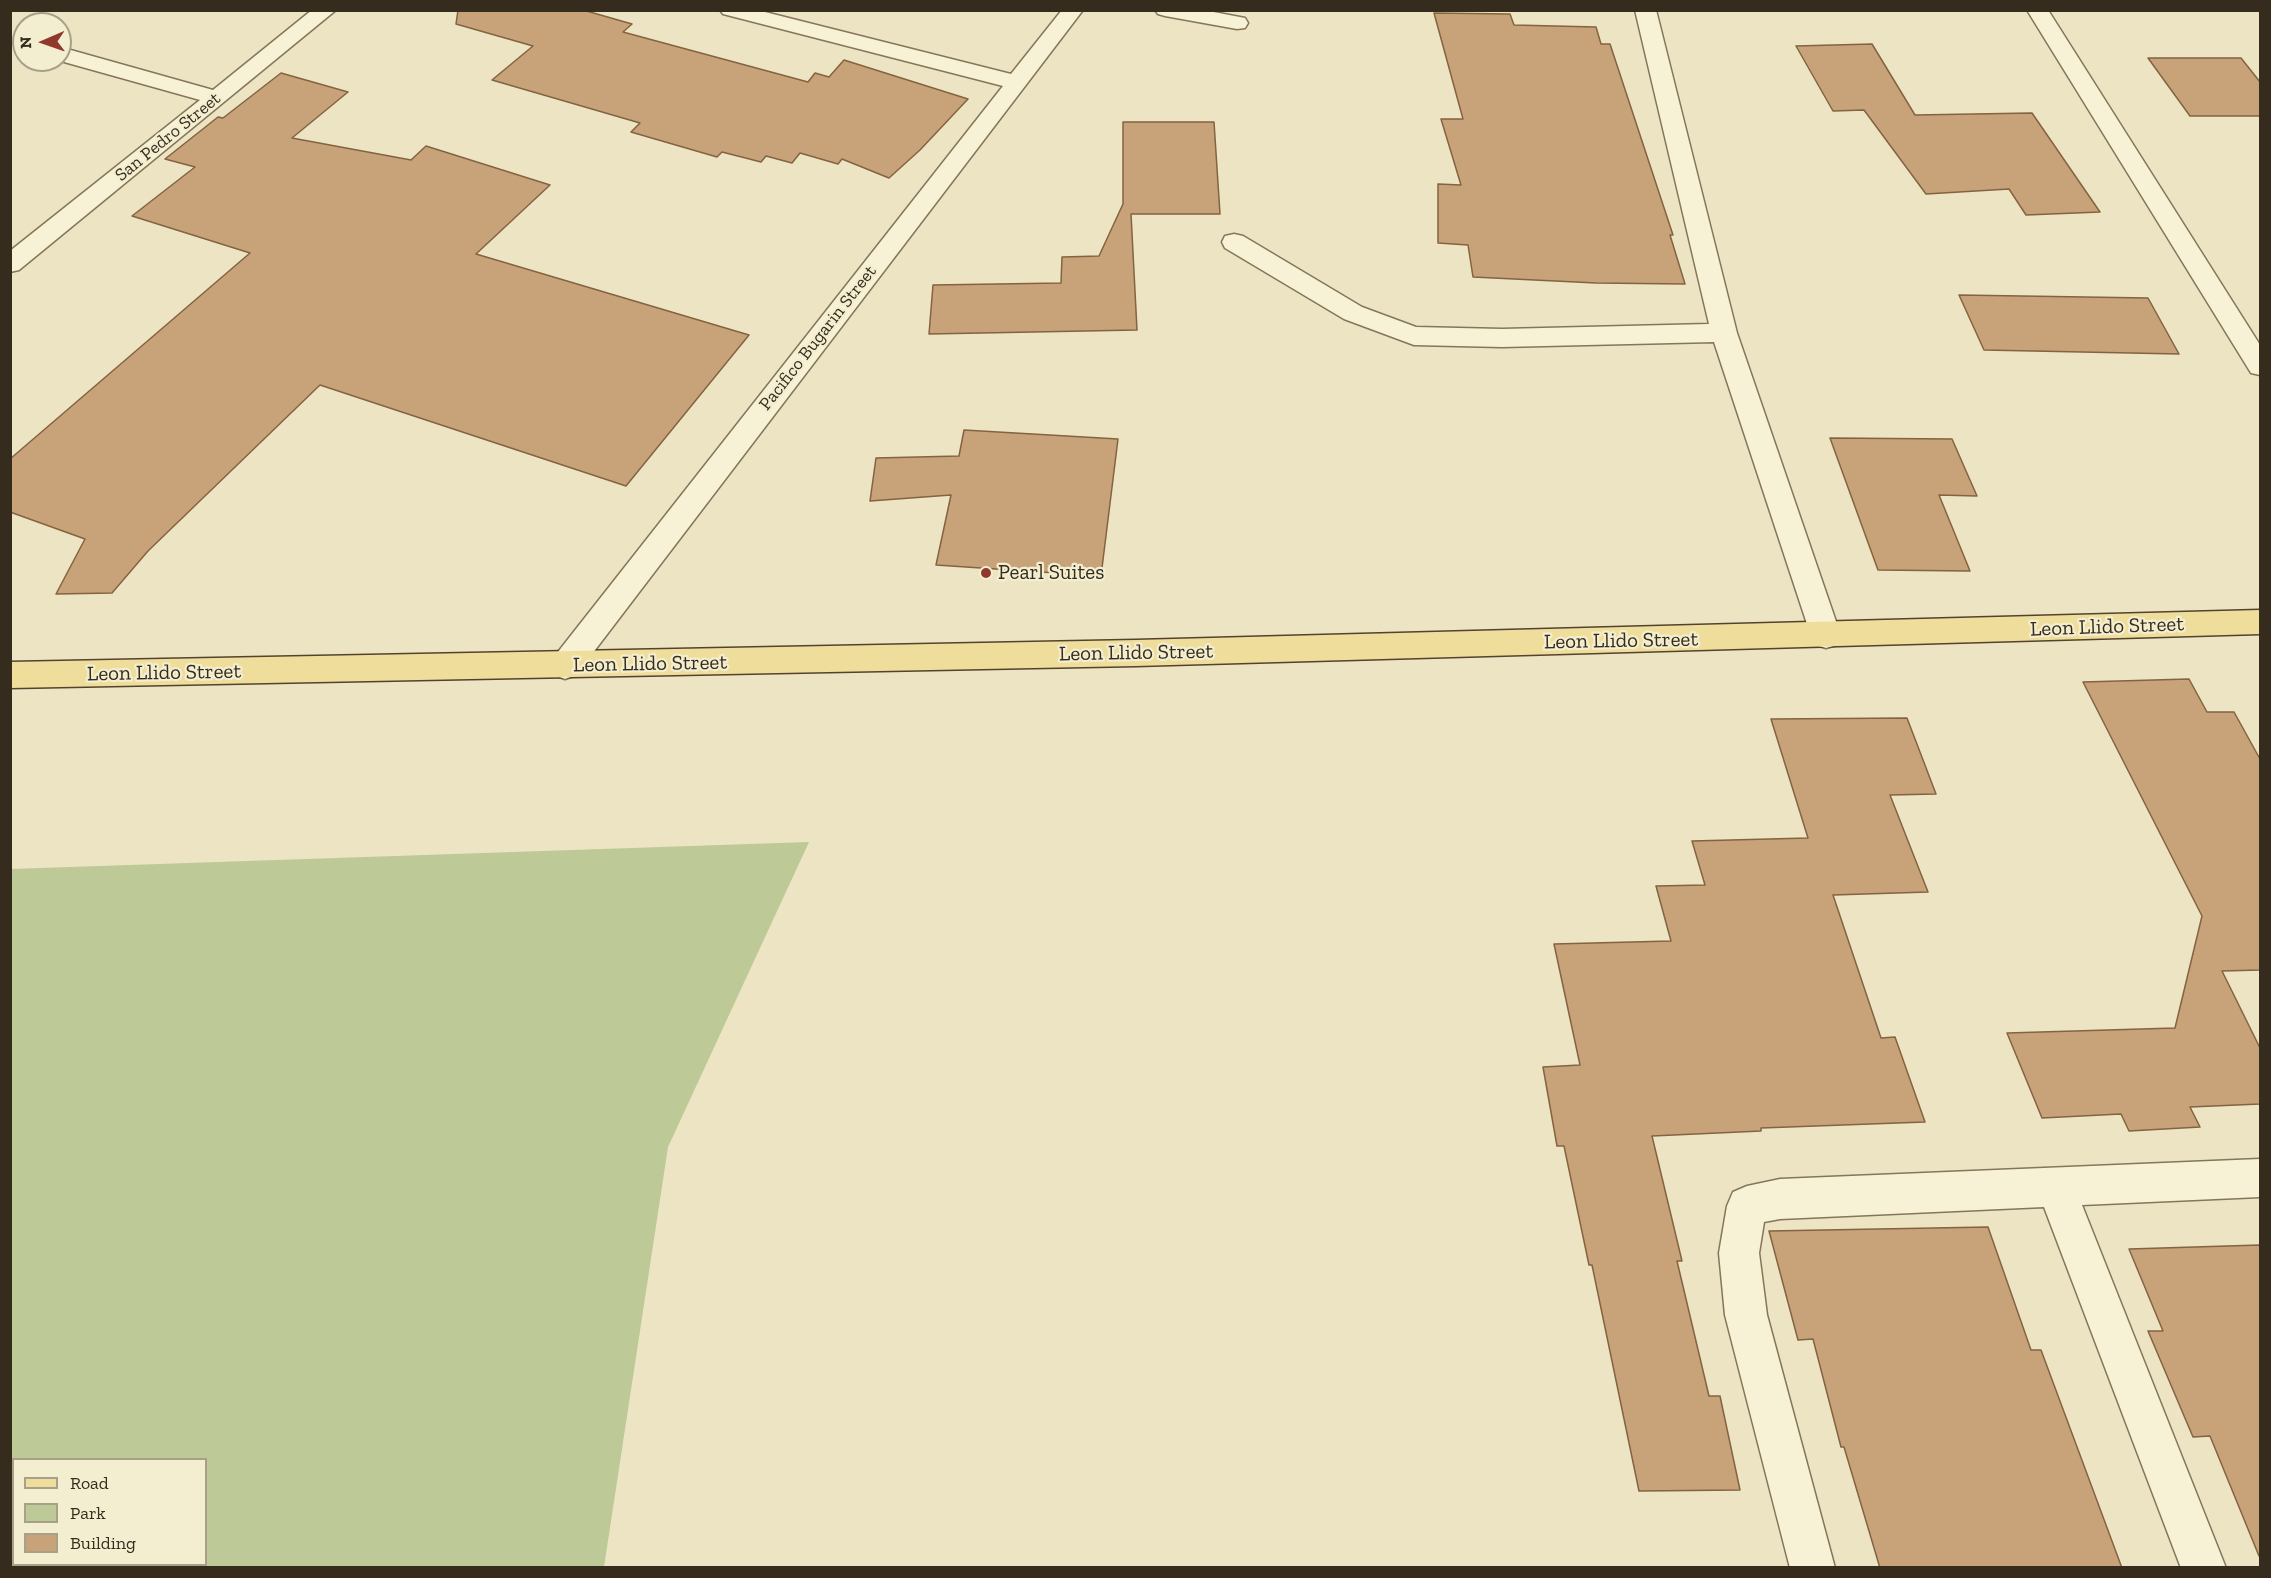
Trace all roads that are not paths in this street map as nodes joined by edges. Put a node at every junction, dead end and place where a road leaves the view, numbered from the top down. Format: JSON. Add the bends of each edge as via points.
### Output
{"nodes":[{"id":1,"x":326,"y":10,"type":"edge"},
{"id":2,"x":730,"y":10,"type":"edge"},
{"id":3,"x":1073,"y":10,"type":"edge"},
{"id":4,"x":1165,"y":10,"type":"edge"},
{"id":5,"x":1645,"y":10,"type":"edge"},
{"id":6,"x":2037,"y":10,"type":"edge"},
{"id":7,"x":1237,"y":23,"type":"dead end"},
{"id":8,"x":72,"y":57,"type":"edge"},
{"id":9,"x":1015,"y":82,"type":"junction"},
{"id":10,"x":217,"y":98,"type":"junction"},
{"id":11,"x":1234,"y":242,"type":"dead end"},
{"id":12,"x":10,"y":264,"type":"edge"},
{"id":13,"x":1724,"y":333,"type":"junction"},
{"id":14,"x":2260,"y":366,"type":"edge"},
{"id":15,"x":2260,"y":622,"type":"edge"},
{"id":16,"x":1826,"y":636,"type":"junction"},
{"id":17,"x":565,"y":666,"type":"junction"},
{"id":18,"x":10,"y":675,"type":"edge"},
{"id":19,"x":2260,"y":1178,"type":"edge"},
{"id":20,"x":2056,"y":1188,"type":"junction"},
{"id":21,"x":1813,"y":1568,"type":"edge"},
{"id":22,"x":2204,"y":1568,"type":"edge"}],
"edges":[{"from":1,"to":10,"type":"street","name":"San Pedro Street"},
{"from":2,"to":9,"type":"street"},
{"from":3,"to":9,"type":"street","name":"Pacifico Bugarin Street"},
{"from":4,"to":7,"type":"street"},
{"from":5,"to":13,"type":"street"},
{"from":6,"to":14,"type":"street"},
{"from":8,"to":10,"type":"street"},
{"from":9,"to":17,"type":"street","name":"Pacifico Bugarin Street"},
{"from":10,"to":12,"type":"street","name":"San Pedro Street"},
{"from":11,"to":13,"type":"street","via":[[1353,313],[1414,336]]},
{"from":13,"to":16,"type":"street"},
{"from":15,"to":16,"type":"main road","name":"Leon Llido Street"},
{"from":16,"to":17,"type":"main road","name":"Leon Llido Street"},
{"from":17,"to":18,"type":"main road","name":"Leon Llido Street"},
{"from":19,"to":20,"type":"street"},
{"from":20,"to":21,"type":"street","via":[[1780,1199],[1747,1206],[1739,1253],[1746,1315]]},
{"from":20,"to":22,"type":"street"}]}
